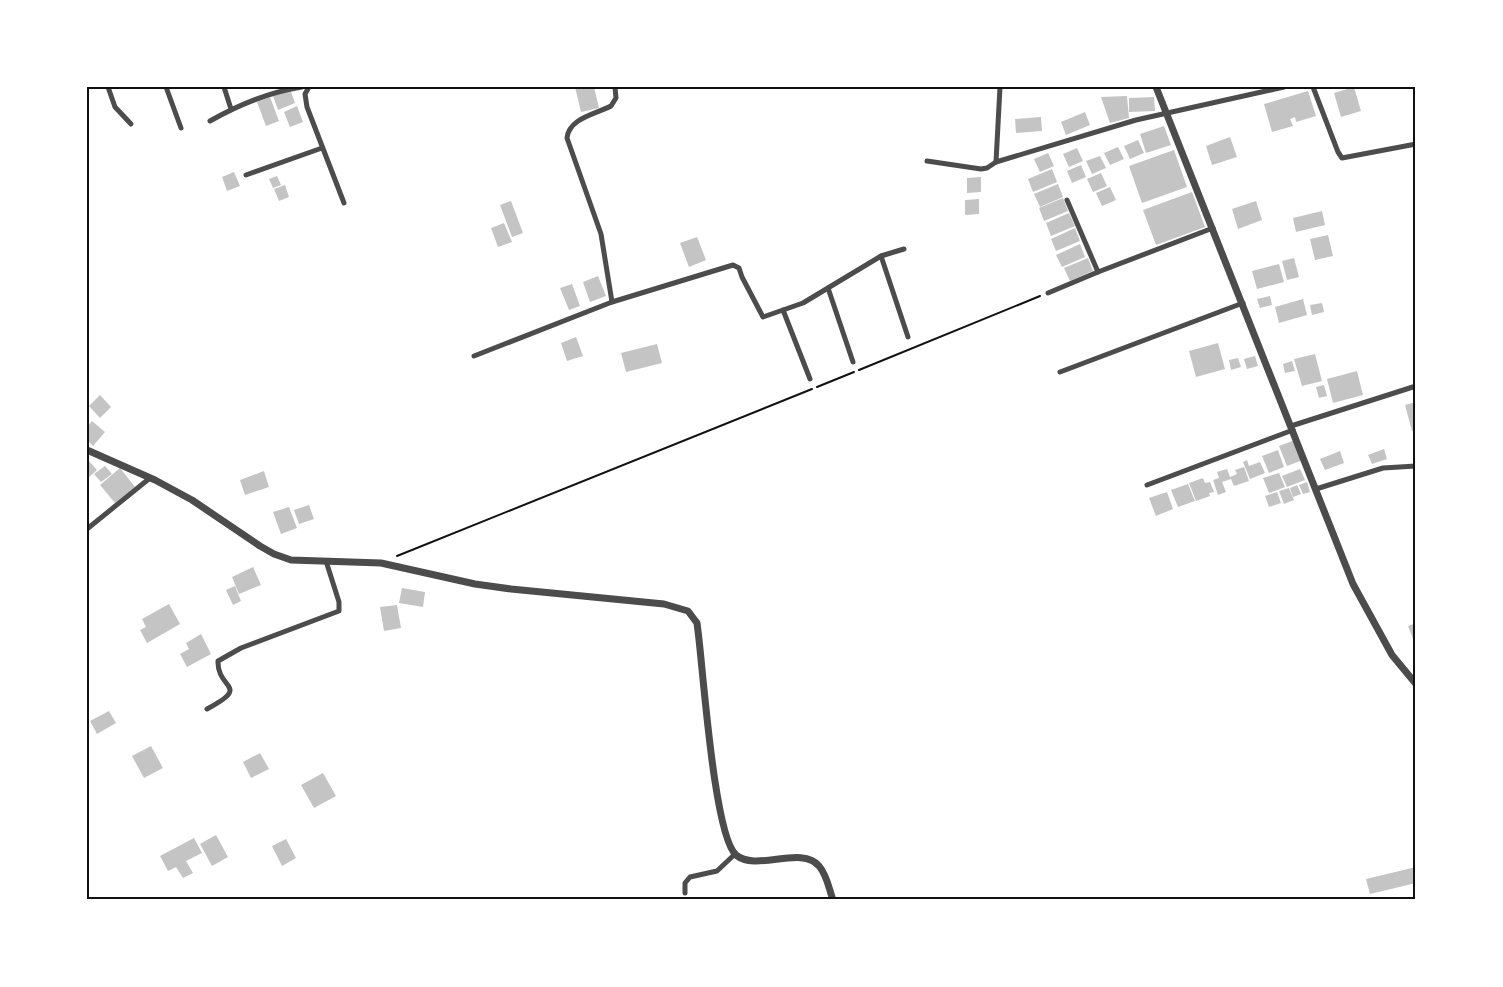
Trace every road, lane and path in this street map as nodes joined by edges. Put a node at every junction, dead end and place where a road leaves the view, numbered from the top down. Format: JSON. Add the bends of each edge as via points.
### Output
{"nodes":[{"id":1,"x":108,"y":87,"type":"edge"},
{"id":2,"x":165,"y":87,"type":"edge"},
{"id":3,"x":224,"y":87,"type":"edge"},
{"id":4,"x":302,"y":87,"type":"edge"},
{"id":5,"x":309,"y":87,"type":"edge"},
{"id":6,"x":615,"y":87,"type":"edge"},
{"id":7,"x":1000,"y":87,"type":"edge"},
{"id":8,"x":1156,"y":87,"type":"edge"},
{"id":9,"x":1284,"y":87,"type":"edge"},
{"id":10,"x":1313,"y":87,"type":"edge"},
{"id":11,"x":282,"y":89,"type":"edge"},
{"id":12,"x":231,"y":109,"type":"junction"},
{"id":13,"x":1166,"y":113,"type":"junction"},
{"id":14,"x":210,"y":121,"type":"dead end"},
{"id":15,"x":131,"y":124,"type":"dead end"},
{"id":16,"x":182,"y":128,"type":"dead end"},
{"id":17,"x":1416,"y":144,"type":"edge"},
{"id":18,"x":322,"y":147,"type":"junction"},
{"id":19,"x":927,"y":160,"type":"dead end"},
{"id":20,"x":996,"y":162,"type":"junction"},
{"id":21,"x":246,"y":175,"type":"dead end"},
{"id":22,"x":1066,"y":200,"type":"dead end"},
{"id":23,"x":344,"y":203,"type":"dead end"},
{"id":24,"x":1213,"y":228,"type":"junction"},
{"id":25,"x":904,"y":249,"type":"dead end"},
{"id":26,"x":881,"y":256,"type":"junction"},
{"id":27,"x":1098,"y":272,"type":"junction"},
{"id":28,"x":828,"y":288,"type":"junction"},
{"id":29,"x":1048,"y":293,"type":"joint"},
{"id":30,"x":612,"y":302,"type":"junction"},
{"id":31,"x":1243,"y":303,"type":"junction"},
{"id":32,"x":783,"y":310,"type":"junction"},
{"id":33,"x":908,"y":336,"type":"dead end"},
{"id":34,"x":474,"y":356,"type":"dead end"},
{"id":35,"x":853,"y":362,"type":"dead end"},
{"id":36,"x":1060,"y":372,"type":"dead end"},
{"id":37,"x":810,"y":379,"type":"dead end"},
{"id":38,"x":1416,"y":386,"type":"edge"},
{"id":39,"x":1292,"y":428,"type":"junction"},
{"id":40,"x":87,"y":450,"type":"edge"},
{"id":41,"x":1416,"y":466,"type":"edge"},
{"id":42,"x":150,"y":478,"type":"junction"},
{"id":43,"x":1147,"y":485,"type":"dead end"},
{"id":44,"x":1316,"y":489,"type":"junction"},
{"id":45,"x":87,"y":529,"type":"edge"},
{"id":46,"x":326,"y":561,"type":"junction"},
{"id":47,"x":381,"y":563,"type":"junction"},
{"id":48,"x":1416,"y":684,"type":"edge"},
{"id":49,"x":207,"y":709,"type":"dead end"},
{"id":50,"x":735,"y":854,"type":"junction"},
{"id":51,"x":685,"y":893,"type":"dead end"},
{"id":52,"x":833,"y":900,"type":"edge"}],
"edges":[{"from":1,"to":15,"type":"street","via":[[115,107]]},
{"from":2,"to":16,"type":"street"},
{"from":3,"to":12,"type":"street"},
{"from":4,"to":11,"type":"street"},
{"from":5,"to":18,"type":"street","via":[[305,94],[307,107]]},
{"from":6,"to":30,"type":"street","via":[[616,98],[611,106],[576,121],[567,131],[601,234]]},
{"from":7,"to":20,"type":"street"},
{"from":8,"to":13,"type":"street"},
{"from":9,"to":13,"type":"street"},
{"from":10,"to":17,"type":"street","via":[[1342,158]]},
{"from":11,"to":12,"type":"street"},
{"from":12,"to":14,"type":"street"},
{"from":13,"to":20,"type":"street"},
{"from":13,"to":24,"type":"street"},
{"from":18,"to":21,"type":"street"},
{"from":18,"to":23,"type":"street"},
{"from":19,"to":20,"type":"street","via":[[981,169]]},
{"from":22,"to":27,"type":"street"},
{"from":24,"to":27,"type":"street"},
{"from":24,"to":31,"type":"street"},
{"from":25,"to":26,"type":"street"},
{"from":26,"to":28,"type":"street"},
{"from":26,"to":33,"type":"street"},
{"from":27,"to":29,"type":"street"},
{"from":28,"to":32,"type":"street"},
{"from":28,"to":35,"type":"street"},
{"from":29,"to":47,"type":"path"},
{"from":30,"to":32,"type":"street","via":[[733,265],[739,268],[763,317]]},
{"from":30,"to":34,"type":"street"},
{"from":31,"to":36,"type":"street"},
{"from":31,"to":39,"type":"street"},
{"from":32,"to":37,"type":"street"},
{"from":38,"to":39,"type":"street"},
{"from":39,"to":43,"type":"street"},
{"from":39,"to":44,"type":"street"},
{"from":40,"to":42,"type":"street"},
{"from":41,"to":44,"type":"street","via":[[1383,468]]},
{"from":42,"to":45,"type":"street"},
{"from":42,"to":46,"type":"street","via":[[192,500],[274,554],[291,560]]},
{"from":44,"to":48,"type":"street","via":[[1363,604],[1392,655]]},
{"from":46,"to":47,"type":"street"},
{"from":46,"to":49,"type":"street","via":[[339,611],[221,658],[218,666],[229,695]]},
{"from":47,"to":50,"type":"street","via":[[475,584],[664,604],[688,611],[697,622],[719,809]]},
{"from":50,"to":51,"type":"street","via":[[717,871],[690,877]]},
{"from":50,"to":52,"type":"street","via":[[751,860],[813,861],[824,874]]}]}
